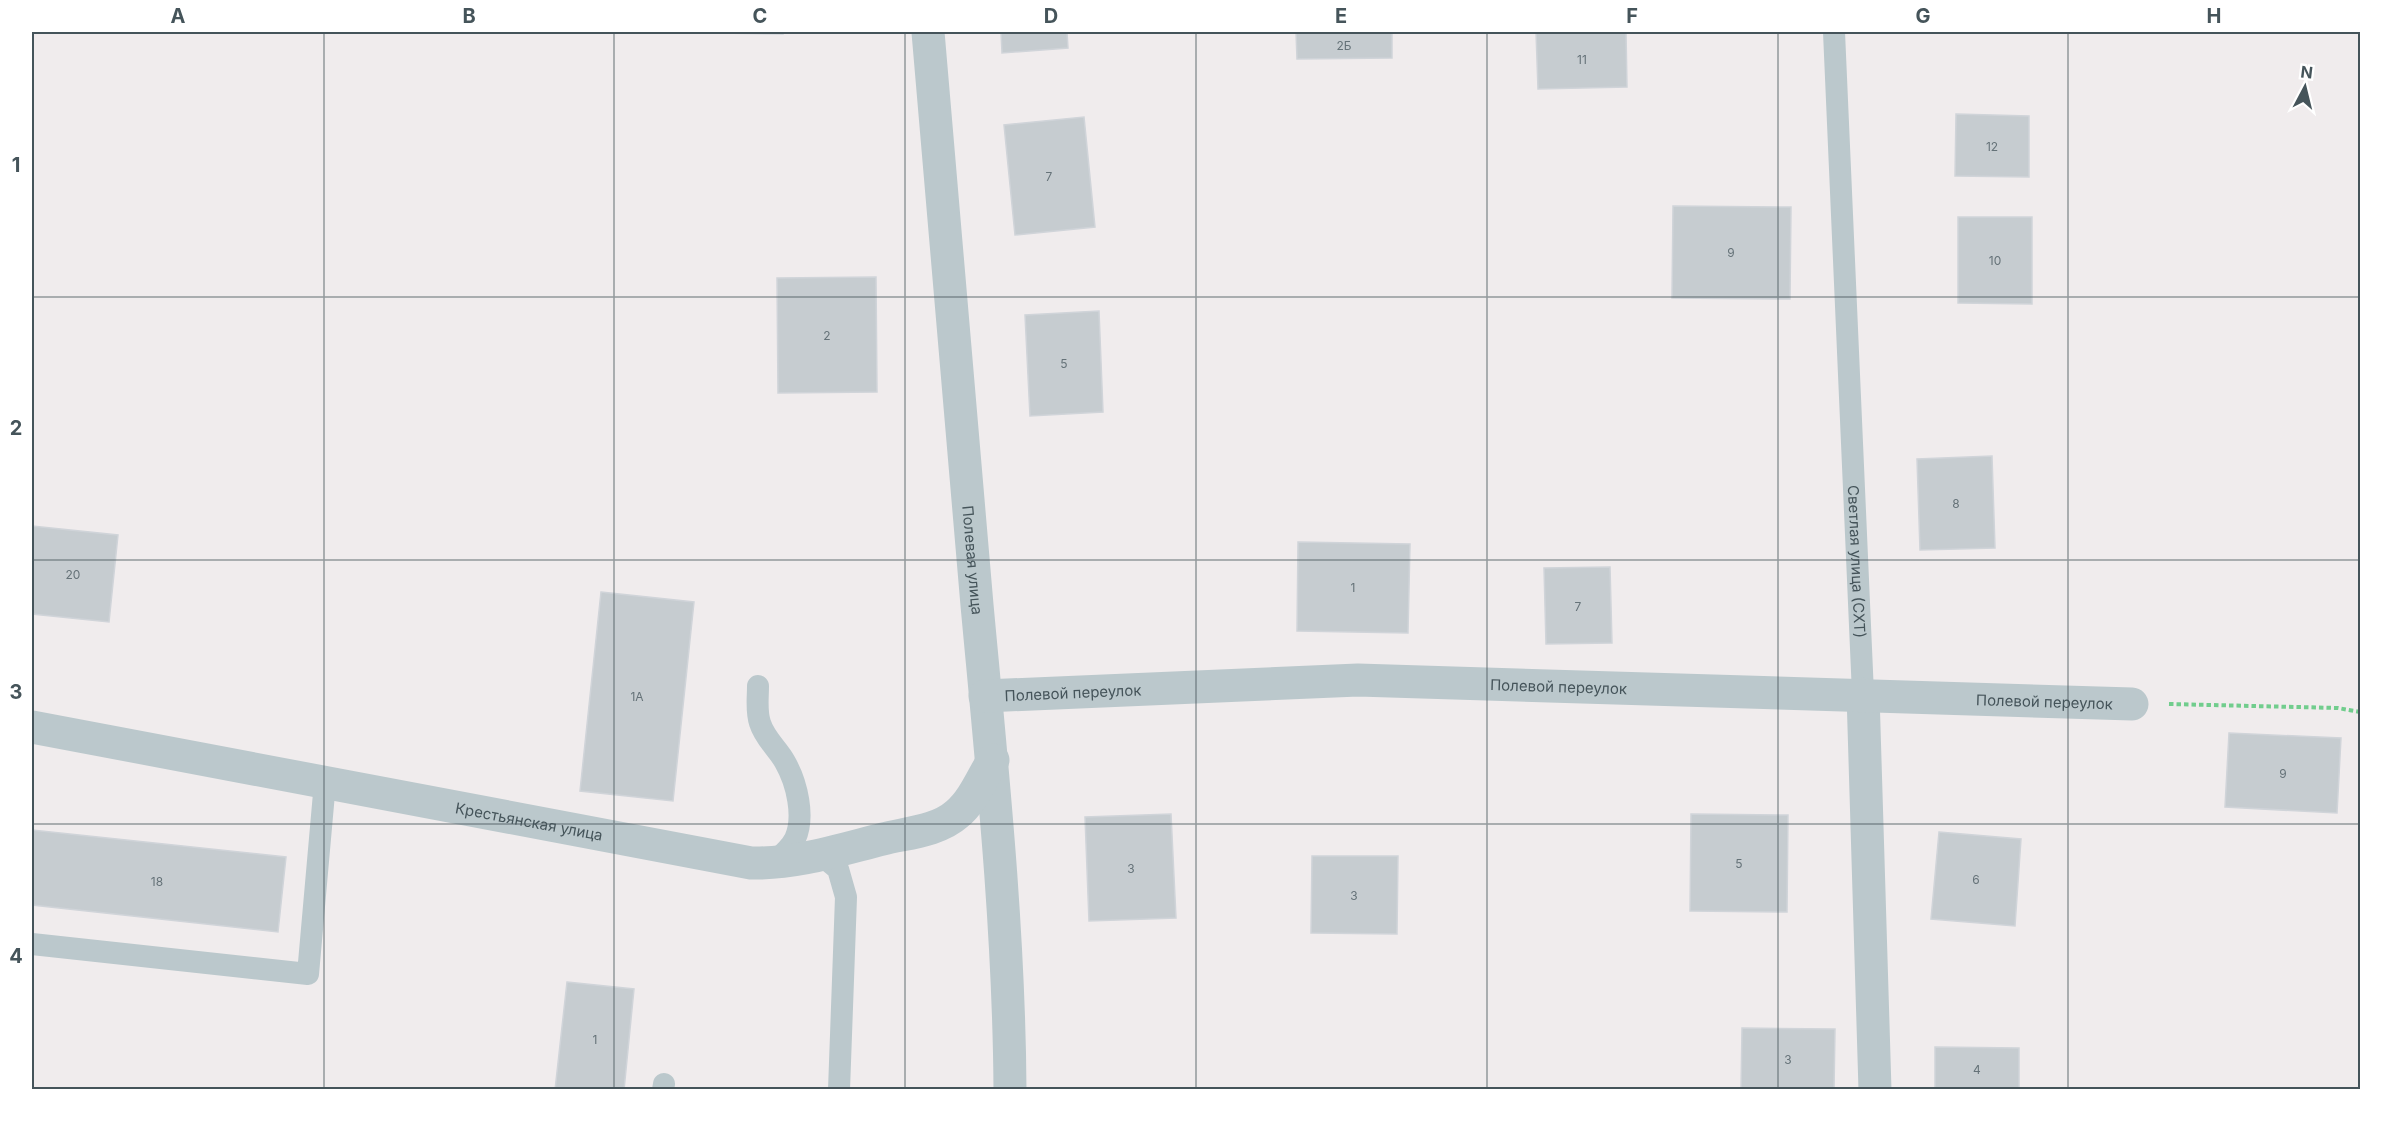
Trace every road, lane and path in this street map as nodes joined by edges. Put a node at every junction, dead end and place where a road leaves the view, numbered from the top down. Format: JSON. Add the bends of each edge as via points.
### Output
{"nodes":[{"id":1,"x":928,"y":32,"type":"edge"},
{"id":2,"x":1834,"y":32,"type":"edge"},
{"id":3,"x":758,"y":686,"type":"dead end"},
{"id":4,"x":1863,"y":694,"type":"junction"},
{"id":5,"x":985,"y":696,"type":"junction"},
{"id":6,"x":2132,"y":704,"type":"joint"},
{"id":7,"x":2361,"y":712,"type":"edge"},
{"id":8,"x":32,"y":727,"type":"edge"},
{"id":9,"x":993,"y":760,"type":"junction"},
{"id":10,"x":325,"y":782,"type":"junction"},
{"id":11,"x":822,"y":855,"type":"junction"},
{"id":12,"x":773,"y":863,"type":"junction"},
{"id":13,"x":32,"y":944,"type":"edge"},
{"id":14,"x":839,"y":1089,"type":"edge"},
{"id":15,"x":1010,"y":1089,"type":"edge"},
{"id":16,"x":1875,"y":1089,"type":"edge"}],
"edges":[{"from":1,"to":5,"type":"street","name":"Полевая улица"},
{"from":2,"to":4,"type":"lane","name":"Светлая улица (СХТ)"},
{"from":3,"to":12,"type":"lane","via":[[761,726],[786,763],[799,807],[795,839]]},
{"from":4,"to":5,"type":"street","name":"Полевой переулок","via":[[1358,680]]},
{"from":4,"to":6,"type":"street","name":"Полевой переулок"},
{"from":4,"to":16,"type":"street","name":"Светлая улица (СХТ)"},
{"from":5,"to":9,"type":"street","name":"Полевая улица"},
{"from":6,"to":7,"type":"path","via":[[2338,708]]},
{"from":8,"to":10,"type":"street","name":"Крестьянская улица"},
{"from":9,"to":11,"type":"street","name":"Крестьянская улица","via":[[972,796],[957,814],[939,825]]},
{"from":9,"to":15,"type":"street","name":"Полевая улица"},
{"from":10,"to":12,"type":"street","name":"Крестьянская улица","via":[[751,863]]},
{"from":10,"to":13,"type":"lane","via":[[308,974]]},
{"from":11,"to":12,"type":"street","name":"Крестьянская улица"},
{"from":11,"to":14,"type":"lane","via":[[837,869],[846,897]]}]}
